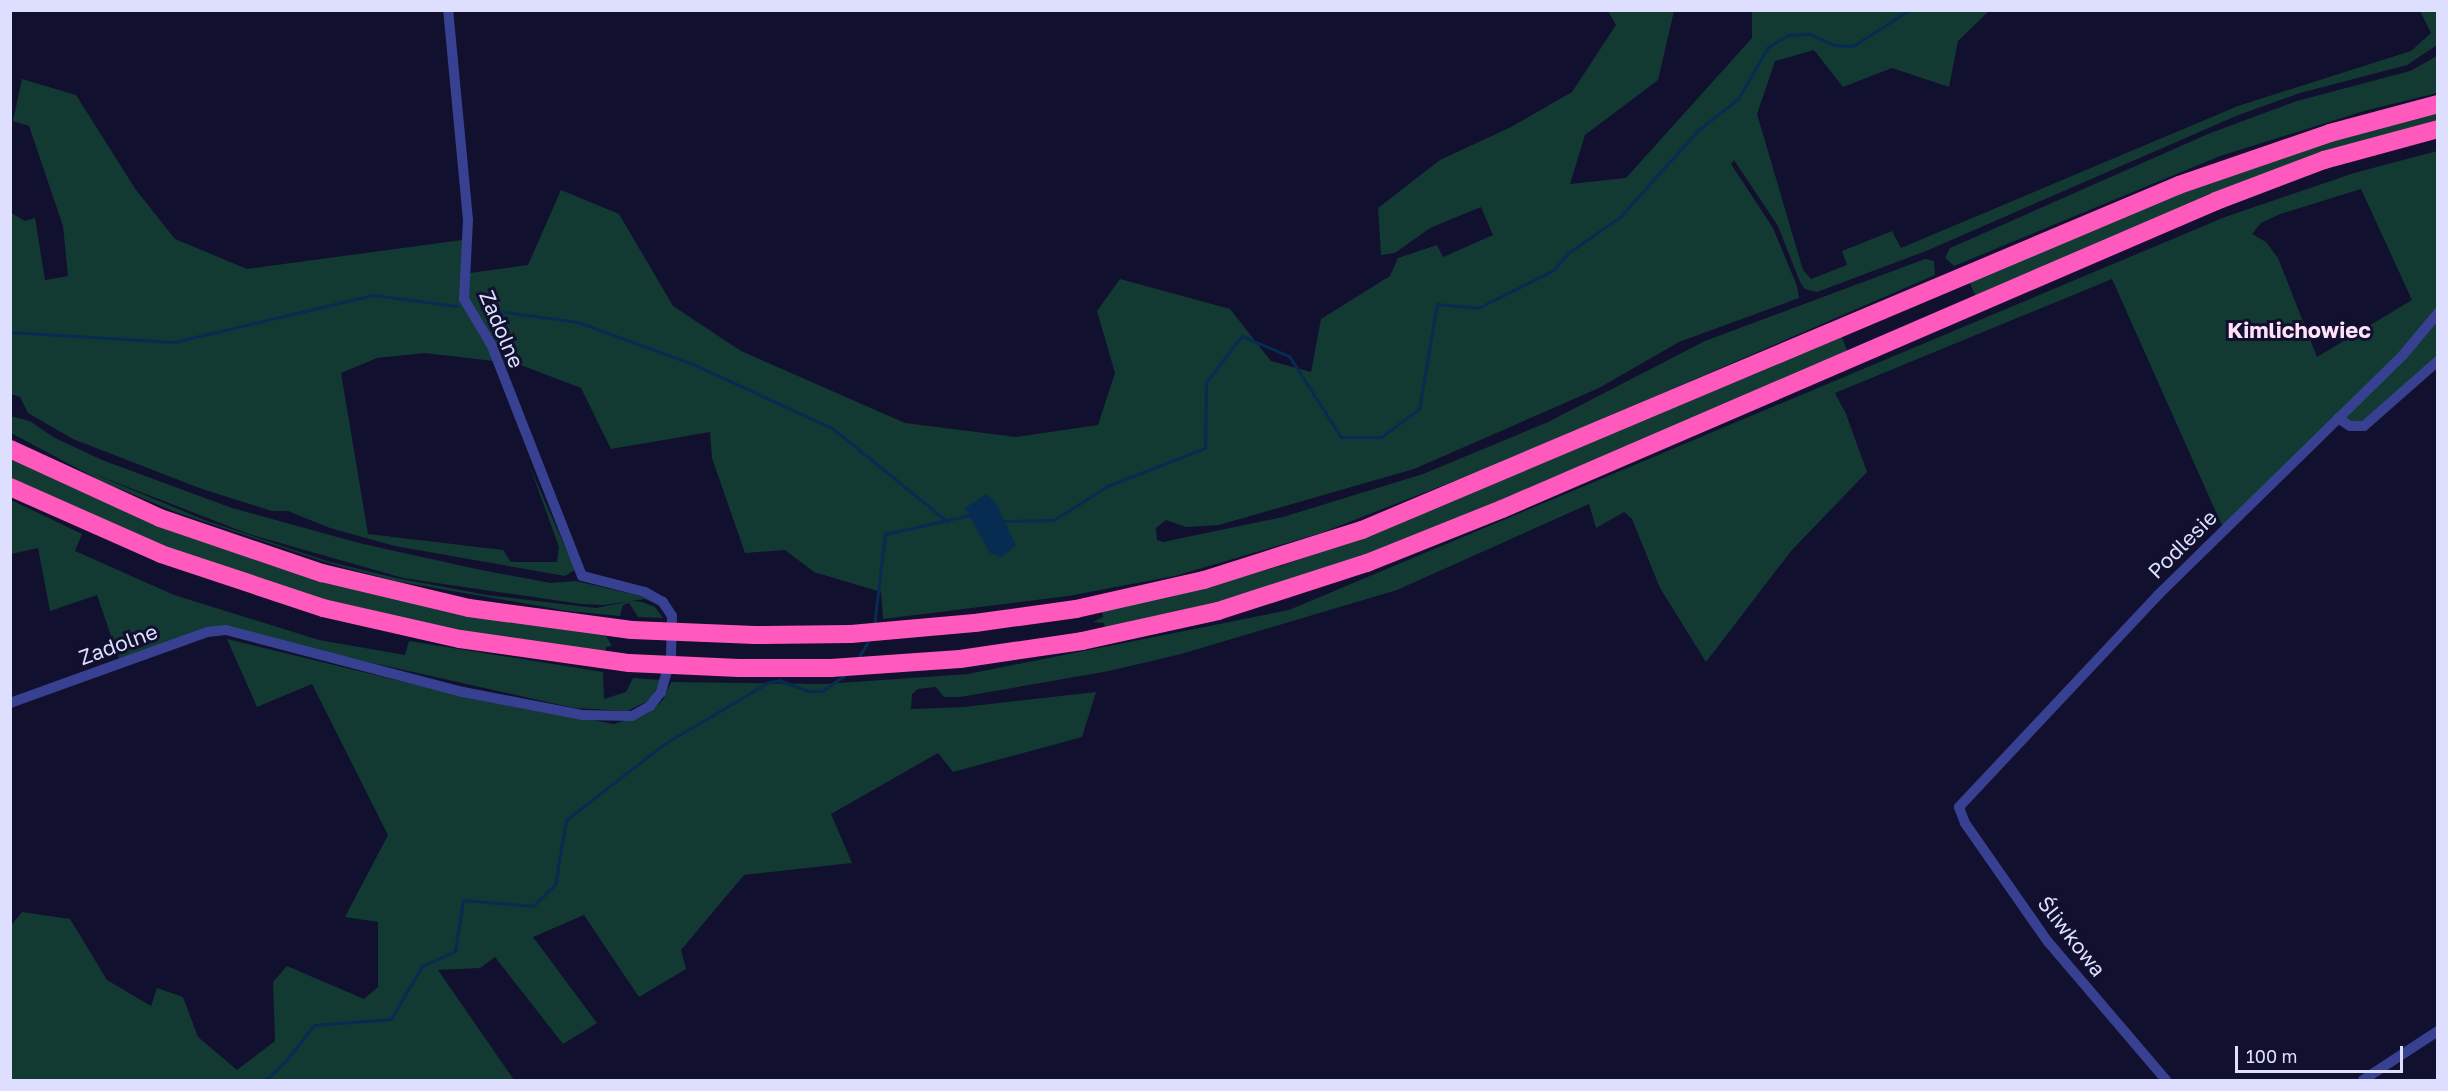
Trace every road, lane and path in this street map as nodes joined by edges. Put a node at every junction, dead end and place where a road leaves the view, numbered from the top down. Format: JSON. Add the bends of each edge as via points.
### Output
{"nodes":[{"id":1,"x":448,"y":10,"type":"edge"},
{"id":2,"x":2438,"y":104,"type":"edge"},
{"id":3,"x":2438,"y":129,"type":"edge"},
{"id":4,"x":2438,"y":313,"type":"edge"},
{"id":5,"x":2438,"y":361,"type":"edge"},
{"id":6,"x":2338,"y":418,"type":"junction"},
{"id":7,"x":10,"y":449,"type":"edge"},
{"id":8,"x":10,"y":487,"type":"edge"},
{"id":9,"x":10,"y":703,"type":"edge"},
{"id":10,"x":1959,"y":807,"type":"joint"},
{"id":11,"x":2438,"y":1031,"type":"edge"},
{"id":12,"x":2166,"y":1080,"type":"edge"},
{"id":13,"x":2363,"y":1080,"type":"edge"}],
"edges":[{"from":1,"to":9,"type":"street","name":"Zadolne","via":[[468,220],[464,299],[492,346],[582,576],[645,592],[668,609],[674,624],[671,657],[666,680],[656,699],[632,716],[611,718],[463,692],[226,630],[207,632]]},
{"from":2,"to":7,"type":"highway","bridge":true,"via":[[2313,138],[2168,189],[1362,530],[1204,580],[1076,609],[851,634],[755,635],[632,630],[469,608],[299,566],[117,500]]},
{"from":3,"to":8,"type":"highway","bridge":true,"via":[[2324,160],[2216,201],[1502,509],[1367,563],[1228,608],[1082,641],[960,659],[831,668],[739,668],[628,663],[460,639],[323,608],[161,554]]},
{"from":4,"to":6,"type":"street","name":"Podlesie","via":[[2403,355]]},
{"from":5,"to":6,"type":"street","via":[[2364,426],[2350,426]]},
{"from":6,"to":10,"type":"street","name":"Podlesie","via":[[2158,595]]},
{"from":10,"to":12,"type":"street","name":"Śliwkowa","via":[[1965,823],[2048,942]]},
{"from":11,"to":13,"type":"street"}]}
